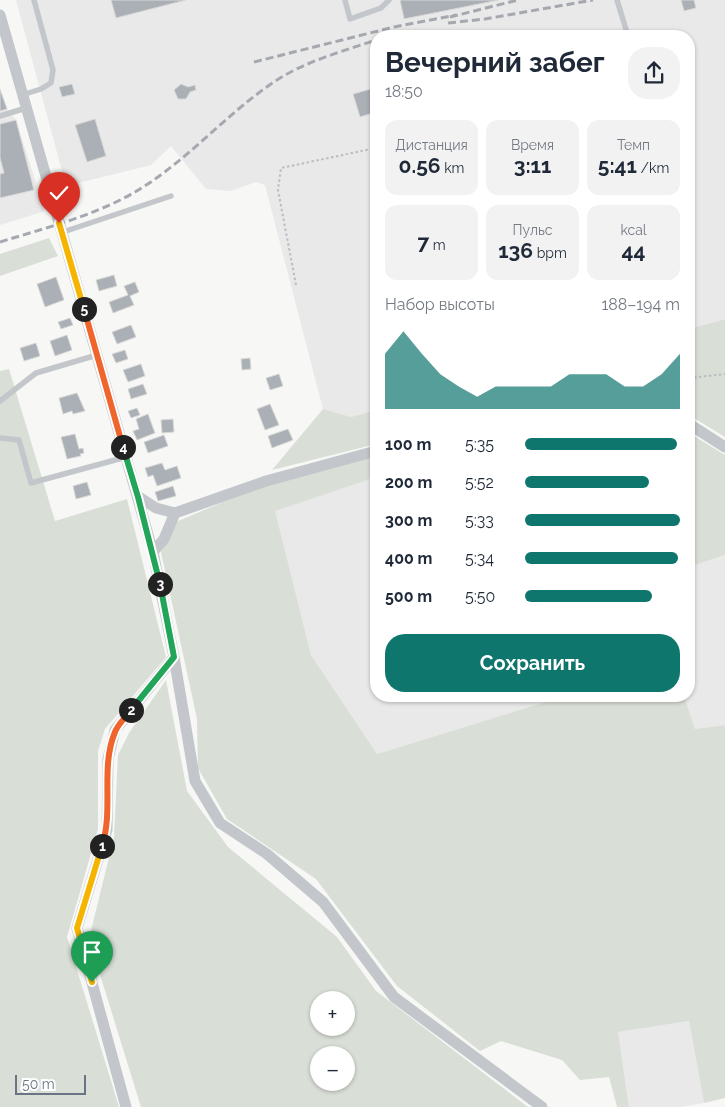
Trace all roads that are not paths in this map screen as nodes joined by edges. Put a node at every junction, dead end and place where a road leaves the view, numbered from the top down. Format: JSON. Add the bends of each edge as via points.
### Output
{"nodes":[{"id":1,"x":34,"y":0,"type":"edge"},
{"id":2,"x":345,"y":0,"type":"edge"},
{"id":3,"x":389,"y":0,"type":"edge"},
{"id":4,"x":617,"y":0,"type":"edge"},
{"id":5,"x":0,"y":15,"type":"edge"},
{"id":6,"x":626,"y":30,"type":"edge"},
{"id":7,"x":22,"y":95,"type":"junction"},
{"id":8,"x":26,"y":108,"type":"junction"},
{"id":9,"x":0,"y":116,"type":"edge"},
{"id":10,"x":171,"y":196,"type":"dead end"},
{"id":11,"x":62,"y":232,"type":"junction"},
{"id":12,"x":97,"y":355,"type":"junction"},
{"id":13,"x":0,"y":401,"type":"edge"},
{"id":14,"x":695,"y":428,"type":"edge"},
{"id":15,"x":0,"y":438,"type":"edge"},
{"id":16,"x":725,"y":447,"type":"edge"},
{"id":17,"x":370,"y":453,"type":"edge"},
{"id":18,"x":126,"y":457,"type":"junction"},
{"id":19,"x":138,"y":497,"type":"junction"},
{"id":20,"x":175,"y":512,"type":"junction"},
{"id":21,"x":153,"y":552,"type":"junction"},
{"id":22,"x":174,"y":657,"type":"junction"},
{"id":23,"x":126,"y":1107,"type":"edge"},
{"id":24,"x":542,"y":1107,"type":"edge"}],
"edges":[{"from":1,"to":7,"type":"lane","via":[[53,70],[51,82]]},
{"from":2,"to":3,"type":"lane","via":[[350,19],[381,8]]},
{"from":4,"to":6,"type":"lane"},
{"from":5,"to":7,"type":"street"},
{"from":7,"to":8,"type":"street"},
{"from":8,"to":9,"type":"lane"},
{"from":8,"to":11,"type":"street"},
{"from":10,"to":11,"type":"lane"},
{"from":11,"to":12,"type":"street"},
{"from":12,"to":13,"type":"lane","via":[[36,373]]},
{"from":12,"to":18,"type":"street"},
{"from":14,"to":16,"type":"street"},
{"from":15,"to":18,"type":"lane","via":[[19,440],[31,484]]},
{"from":17,"to":20,"type":"street","via":[[266,481]]},
{"from":18,"to":19,"type":"street"},
{"from":19,"to":20,"type":"street","via":[[156,508]]},
{"from":19,"to":21,"type":"street"},
{"from":20,"to":21,"type":"street","via":[[164,539]]},
{"from":21,"to":22,"type":"street"},
{"from":22,"to":23,"type":"street","via":[[115,730],[108,759],[107,830],[77,928]]},
{"from":22,"to":24,"type":"street","via":[[195,781],[220,823],[267,854],[323,902],[394,997]]}]}
